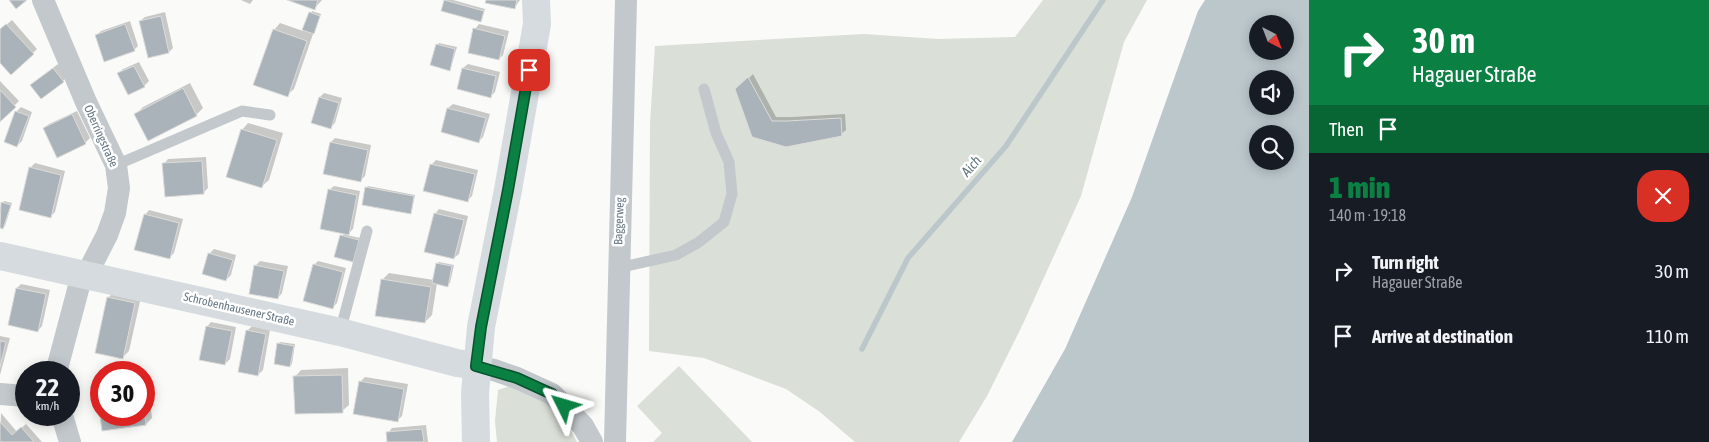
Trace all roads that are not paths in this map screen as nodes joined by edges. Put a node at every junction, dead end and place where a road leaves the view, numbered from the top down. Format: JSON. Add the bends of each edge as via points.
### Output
{"nodes":[{"id":1,"x":43,"y":0,"type":"edge"},
{"id":2,"x":536,"y":0,"type":"edge"},
{"id":3,"x":626,"y":0,"type":"edge"},
{"id":4,"x":704,"y":89,"type":"dead end"},
{"id":5,"x":270,"y":115,"type":"dead end"},
{"id":6,"x":116,"y":165,"type":"junction"},
{"id":7,"x":367,"y":232,"type":"dead end"},
{"id":8,"x":0,"y":256,"type":"edge"},
{"id":9,"x":618,"y":268,"type":"junction"},
{"id":10,"x":87,"y":274,"type":"junction"},
{"id":11,"x":340,"y":332,"type":"junction"},
{"id":12,"x":59,"y":361,"type":"edge"},
{"id":13,"x":476,"y":366,"type":"junction"},
{"id":14,"x":0,"y":394,"type":"edge"},
{"id":15,"x":15,"y":395,"type":"edge"},
{"id":16,"x":65,"y":426,"type":"edge"},
{"id":17,"x":70,"y":442,"type":"edge"},
{"id":18,"x":476,"y":442,"type":"edge"},
{"id":19,"x":592,"y":442,"type":"edge"},
{"id":20,"x":615,"y":442,"type":"edge"}],
"edges":[{"from":1,"to":6,"type":"street","name":"Oberringstraße"},
{"from":2,"to":13,"type":"street","via":[[537,24]]},
{"from":3,"to":9,"type":"street","name":"Baggerweg"},
{"from":4,"to":9,"type":"lane","via":[[716,133],[729,162],[732,194],[724,222],[676,255]]},
{"from":5,"to":6,"type":"lane","via":[[242,111]]},
{"from":6,"to":10,"type":"street","name":"Oberringstraße","via":[[119,188],[115,213]]},
{"from":7,"to":11,"type":"lane"},
{"from":8,"to":10,"type":"street","name":"Schrobenhausener Straße"},
{"from":9,"to":20,"type":"street","name":"Baggerweg"},
{"from":10,"to":11,"type":"street","name":"Schrobenhausener Straße"},
{"from":10,"to":12,"type":"street","name":"Oberringstraße","via":[[79,286]]},
{"from":11,"to":13,"type":"street","name":"Schrobenhausener Straße"},
{"from":13,"to":18,"type":"street"},
{"from":13,"to":19,"type":"street","via":[[517,378],[552,394],[583,426]]},
{"from":14,"to":15,"type":"street"},
{"from":16,"to":17,"type":"street"}]}
